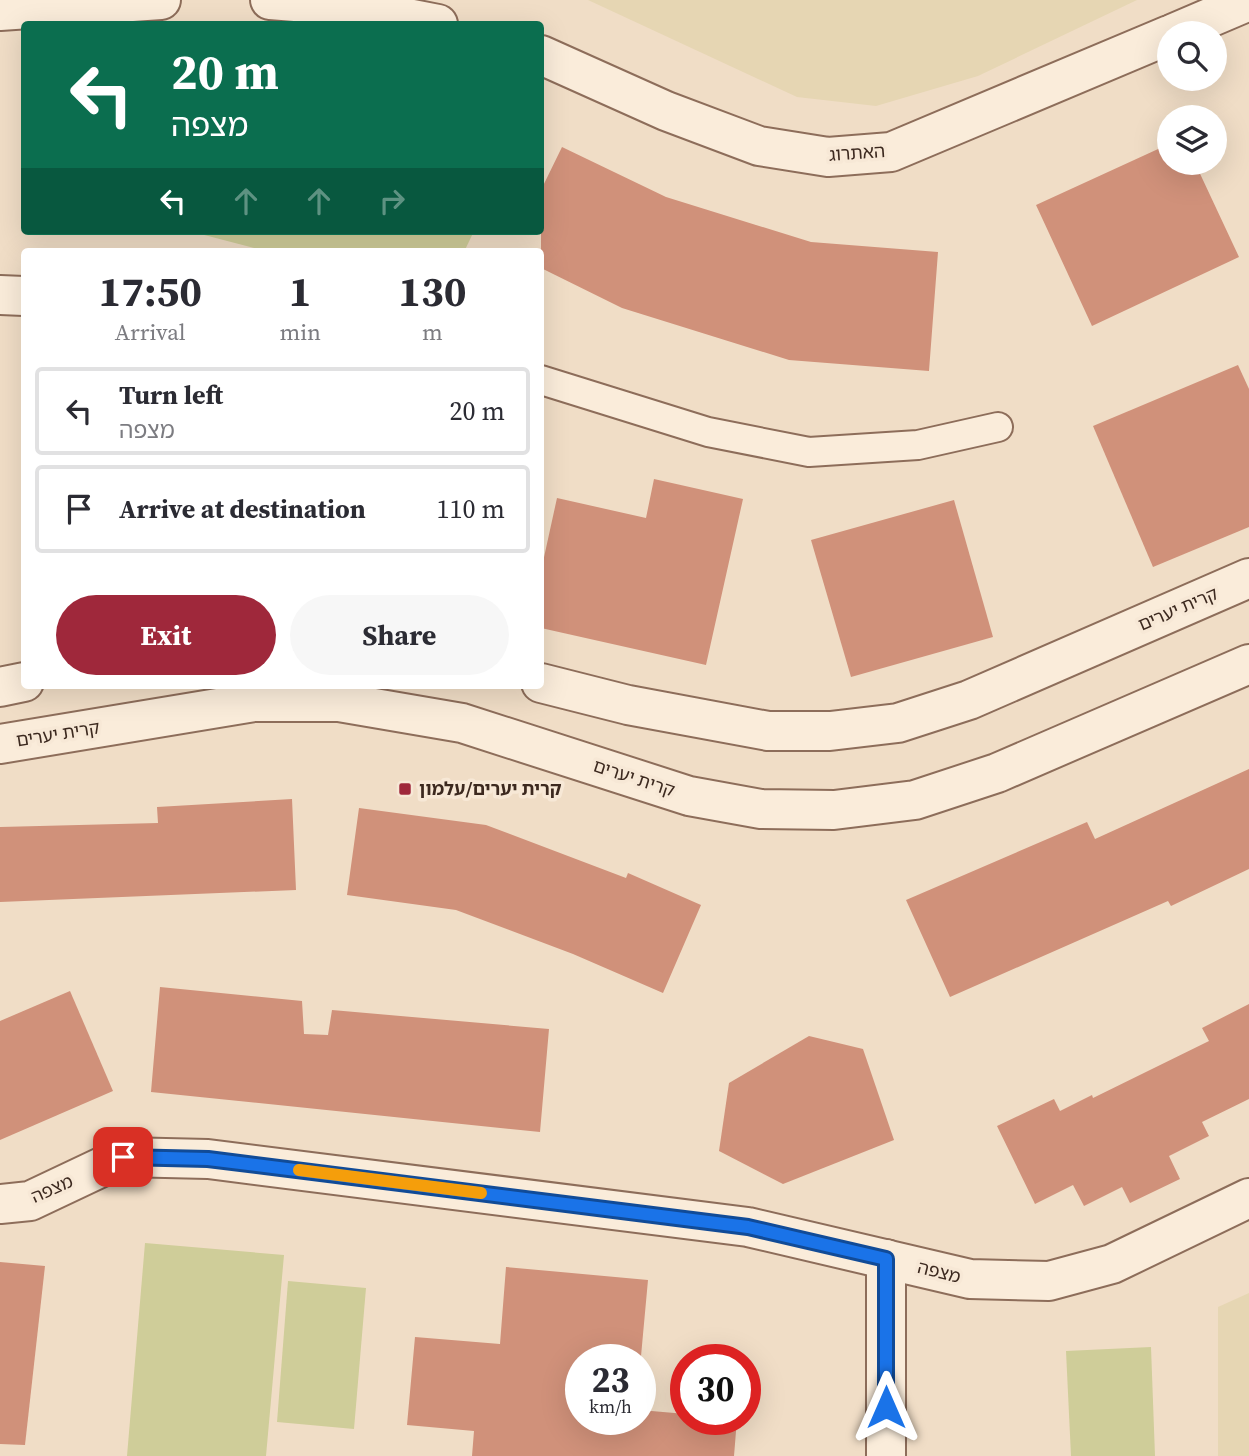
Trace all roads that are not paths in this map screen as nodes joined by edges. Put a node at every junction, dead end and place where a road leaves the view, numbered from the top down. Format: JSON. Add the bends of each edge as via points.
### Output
{"nodes":[{"id":1,"x":162,"y":0,"type":"edge"},
{"id":2,"x":270,"y":0,"type":"edge"},
{"id":3,"x":1249,"y":1,"type":"edge"},
{"id":4,"x":0,"y":11,"type":"edge"},
{"id":5,"x":423,"y":21,"type":"edge"},
{"id":6,"x":1202,"y":21,"type":"edge"},
{"id":7,"x":1157,"y":40,"type":"edge"},
{"id":8,"x":544,"y":56,"type":"edge"},
{"id":9,"x":0,"y":295,"type":"edge"},
{"id":10,"x":21,"y":296,"type":"edge"},
{"id":11,"x":544,"y":381,"type":"edge"},
{"id":12,"x":998,"y":427,"type":"dead end"},
{"id":13,"x":1249,"y":578,"type":"edge"},
{"id":14,"x":1249,"y":664,"type":"edge"},
{"id":15,"x":21,"y":683,"type":"edge"},
{"id":16,"x":544,"y":684,"type":"edge"},
{"id":17,"x":0,"y":687,"type":"edge"},
{"id":18,"x":0,"y":744,"type":"edge"},
{"id":19,"x":1249,"y":1198,"type":"edge"},
{"id":20,"x":0,"y":1205,"type":"edge"},
{"id":21,"x":886,"y":1259,"type":"junction"},
{"id":22,"x":886,"y":1456,"type":"edge"}],
"edges":[{"from":1,"to":4,"type":"street"},
{"from":2,"to":5,"type":"street","via":[[346,6]]},
{"from":3,"to":6,"type":"street"},
{"from":7,"to":8,"type":"street","name":"האתרוג","via":[[891,152],[828,157],[759,146]]},
{"from":9,"to":10,"type":"street"},
{"from":11,"to":12,"type":"lane","via":[[708,432],[809,452],[918,445]]},
{"from":13,"to":16,"type":"street","name":"קרית יערים","via":[[969,700],[898,723],[830,731],[768,731]]},
{"from":14,"to":18,"type":"street","name":"קרית יערים","via":[[997,773],[915,800],[834,810],[761,809],[690,796],[462,723],[339,702],[254,702]]},
{"from":15,"to":17,"type":"street"},
{"from":19,"to":21,"type":"street","name":"מצפה","via":[[1112,1264],[1049,1280],[970,1279]]},
{"from":20,"to":21,"type":"street","name":"מצפה","via":[[30,1201],[123,1157],[208,1159],[748,1227]]},
{"from":21,"to":22,"type":"street"}]}
